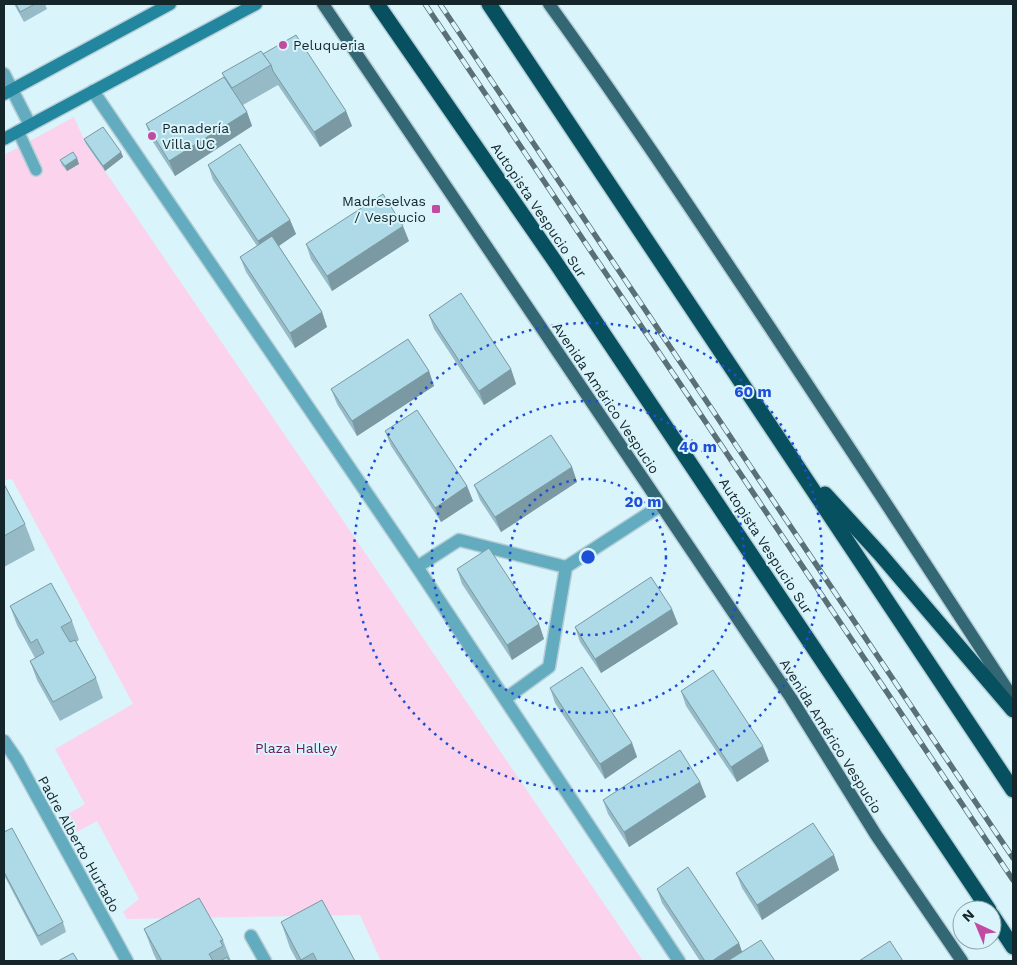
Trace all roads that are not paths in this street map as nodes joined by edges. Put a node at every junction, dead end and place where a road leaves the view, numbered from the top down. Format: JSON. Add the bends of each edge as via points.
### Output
{"nodes":[{"id":1,"x":170,"y":4,"type":"edge"},
{"id":2,"x":256,"y":4,"type":"edge"},
{"id":3,"x":323,"y":4,"type":"edge"},
{"id":4,"x":377,"y":4,"type":"edge"},
{"id":5,"x":488,"y":4,"type":"edge"},
{"id":6,"x":549,"y":4,"type":"edge"},
{"id":7,"x":4,"y":74,"type":"edge"},
{"id":8,"x":93,"y":91,"type":"junction"},
{"id":9,"x":8,"y":92,"type":"edge"},
{"id":10,"x":30,"y":125,"type":"junction"},
{"id":11,"x":18,"y":131,"type":"junction"},
{"id":12,"x":4,"y":139,"type":"edge"},
{"id":13,"x":36,"y":170,"type":"dead end"},
{"id":14,"x":793,"y":460,"type":"junction"},
{"id":15,"x":660,"y":506,"type":"junction"},
{"id":16,"x":417,"y":567,"type":"junction"},
{"id":17,"x":566,"y":567,"type":"junction"},
{"id":18,"x":1013,"y":698,"type":"edge"},
{"id":19,"x":505,"y":699,"type":"junction"},
{"id":20,"x":1013,"y":710,"type":"edge"},
{"id":21,"x":4,"y":742,"type":"edge"},
{"id":22,"x":1013,"y":790,"type":"edge"},
{"id":23,"x":982,"y":900,"type":"edge"},
{"id":24,"x":1002,"y":930,"type":"edge"},
{"id":25,"x":251,"y":936,"type":"dead end"},
{"id":26,"x":1013,"y":946,"type":"edge"},
{"id":27,"x":126,"y":961,"type":"edge"},
{"id":28,"x":265,"y":961,"type":"edge"},
{"id":29,"x":679,"y":961,"type":"edge"},
{"id":30,"x":962,"y":961,"type":"edge"}],
"edges":[{"from":1,"to":9,"type":"street"},
{"from":2,"to":8,"type":"street"},
{"from":3,"to":15,"type":"main road","name":"Avenida Américo Vespucio"},
{"from":4,"to":23,"type":"highway","name":"Autopista Vespucio Sur","via":[[560,268]]},
{"from":5,"to":14,"type":"highway"},
{"from":6,"to":18,"type":"main road","via":[[688,204]]},
{"from":7,"to":9,"type":"street"},
{"from":8,"to":10,"type":"street"},
{"from":8,"to":16,"type":"street"},
{"from":9,"to":10,"type":"street"},
{"from":10,"to":11,"type":"street"},
{"from":11,"to":12,"type":"street"},
{"from":11,"to":13,"type":"lane"},
{"from":14,"to":20,"type":"highway","via":[[880,554]]},
{"from":14,"to":22,"type":"highway"},
{"from":15,"to":17,"type":"street"},
{"from":15,"to":30,"type":"main road","name":"Avenida Américo Vespucio","via":[[791,698],[876,835]]},
{"from":16,"to":17,"type":"street","via":[[460,540]]},
{"from":16,"to":19,"type":"street"},
{"from":17,"to":19,"type":"street","via":[[550,667]]},
{"from":19,"to":29,"type":"street"},
{"from":21,"to":27,"type":"street","name":"Padre Alberto Hurtado"},
{"from":24,"to":26,"type":"highway"},
{"from":25,"to":28,"type":"street"}]}
